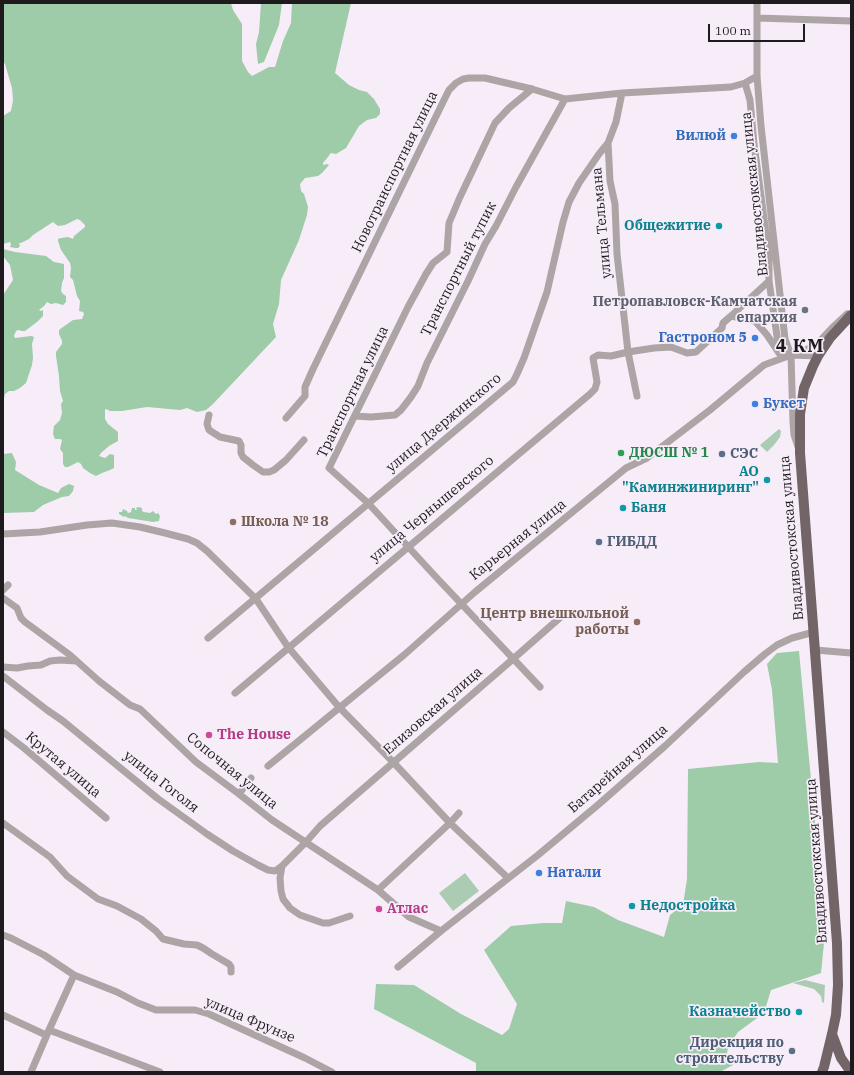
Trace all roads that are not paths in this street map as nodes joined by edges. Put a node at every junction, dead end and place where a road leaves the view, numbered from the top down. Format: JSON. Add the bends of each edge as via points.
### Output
{"nodes":[{"id":1,"x":757,"y":3,"type":"edge"},
{"id":2,"x":757,"y":18,"type":"junction"},
{"id":3,"x":851,"y":21,"type":"edge"},
{"id":4,"x":756,"y":76,"type":"junction"},
{"id":5,"x":745,"y":83,"type":"junction"},
{"id":6,"x":532,"y":89,"type":"junction"},
{"id":7,"x":622,"y":93,"type":"junction"},
{"id":8,"x":565,"y":98,"type":"junction"},
{"id":9,"x":608,"y":143,"type":"junction"},
{"id":10,"x":770,"y":281,"type":"junction"},
{"id":11,"x":851,"y":311,"type":"edge"},
{"id":12,"x":851,"y":315,"type":"edge"},
{"id":13,"x":731,"y":316,"type":"junction"},
{"id":14,"x":628,"y":352,"type":"junction"},
{"id":15,"x":779,"y":352,"type":"junction"},
{"id":16,"x":794,"y":355,"type":"junction"},
{"id":17,"x":818,"y":356,"type":"junction"},
{"id":18,"x":637,"y":396,"type":"dead end"},
{"id":19,"x":209,"y":415,"type":"dead end"},
{"id":20,"x":355,"y":416,"type":"junction"},
{"id":21,"x":286,"y":418,"type":"dead end"},
{"id":22,"x":304,"y":440,"type":"dead end"},
{"id":23,"x":800,"y":453,"type":"junction"},
{"id":24,"x":368,"y":503,"type":"junction"},
{"id":25,"x":3,"y":534,"type":"edge"},
{"id":26,"x":408,"y":546,"type":"junction"},
{"id":27,"x":3,"y":598,"type":"edge"},
{"id":28,"x":256,"y":598,"type":"junction"},
{"id":29,"x":461,"y":604,"type":"junction"},
{"id":30,"x":563,"y":615,"type":"dead end"},
{"id":31,"x":814,"y":632,"type":"junction"},
{"id":32,"x":208,"y":638,"type":"dead end"},
{"id":33,"x":288,"y":647,"type":"junction"},
{"id":34,"x":815,"y":650,"type":"junction"},
{"id":35,"x":851,"y":653,"type":"edge"},
{"id":36,"x":513,"y":660,"type":"junction"},
{"id":37,"x":76,"y":661,"type":"junction"},
{"id":38,"x":3,"y":667,"type":"edge"},
{"id":39,"x":3,"y":676,"type":"edge"},
{"id":40,"x":540,"y":687,"type":"dead end"},
{"id":41,"x":235,"y":693,"type":"dead end"},
{"id":42,"x":339,"y":707,"type":"junction"},
{"id":43,"x":3,"y":732,"type":"edge"},
{"id":44,"x":394,"y":763,"type":"junction"},
{"id":45,"x":268,"y":766,"type":"dead end"},
{"id":46,"x":251,"y":778,"type":"dead end"},
{"id":47,"x":239,"y":794,"type":"junction"},
{"id":48,"x":459,"y":813,"type":"dead end"},
{"id":49,"x":106,"y":818,"type":"dead end"},
{"id":50,"x":3,"y":823,"type":"edge"},
{"id":51,"x":450,"y":823,"type":"junction"},
{"id":52,"x":306,"y":842,"type":"junction"},
{"id":53,"x":282,"y":866,"type":"junction"},
{"id":54,"x":508,"y":878,"type":"junction"},
{"id":55,"x":378,"y":890,"type":"junction"},
{"id":56,"x":350,"y":916,"type":"dead end"},
{"id":57,"x":441,"y":932,"type":"junction"},
{"id":58,"x":3,"y":935,"type":"edge"},
{"id":59,"x":398,"y":967,"type":"dead end"},
{"id":60,"x":231,"y":972,"type":"dead end"},
{"id":61,"x":74,"y":975,"type":"junction"},
{"id":62,"x":3,"y":1015,"type":"edge"},
{"id":63,"x":47,"y":1033,"type":"junction"},
{"id":64,"x":832,"y":1034,"type":"junction"},
{"id":65,"x":851,"y":1070,"type":"edge"},
{"id":66,"x":31,"y":1072,"type":"edge"},
{"id":67,"x":160,"y":1072,"type":"edge"},
{"id":68,"x":332,"y":1072,"type":"edge"},
{"id":69,"x":822,"y":1072,"type":"edge"}],
"edges":[{"from":1,"to":2,"type":"street","name":"Владивостокская улица"},
{"from":2,"to":3,"type":"street"},
{"from":2,"to":4,"type":"street","name":"Владивостокская улица"},
{"from":4,"to":5,"type":"street","name":"Новотранспортная улица"},
{"from":4,"to":16,"type":"street","name":"Владивостокская улица","via":[[785,339]]},
{"from":5,"to":7,"type":"street","name":"Новотранспортная улица","via":[[731,87]]},
{"from":5,"to":10,"type":"street","via":[[750,100]]},
{"from":6,"to":8,"type":"street","name":"Новотранспортная улица"},
{"from":6,"to":20,"type":"street","name":"Транспортная улица","via":[[495,123],[449,223],[447,252],[433,263],[426,274]]},
{"from":6,"to":21,"type":"street","name":"Новотранспортная улица","via":[[485,78],[474,78],[463,79],[449,90],[307,381],[305,396]]},
{"from":7,"to":8,"type":"street","name":"Новотранспортная улица"},
{"from":7,"to":9,"type":"street","name":"улица Дзержинского","via":[[616,122]]},
{"from":8,"to":20,"type":"street","name":"Транспортный тупик","via":[[485,244],[411,398],[395,415]]},
{"from":9,"to":14,"type":"street","name":"улица Тельмана"},
{"from":9,"to":24,"type":"street","name":"улица Дзержинского","via":[[579,183],[569,202],[547,292],[514,381]]},
{"from":10,"to":13,"type":"street"},
{"from":10,"to":15,"type":"street"},
{"from":11,"to":16,"type":"street","name":"Карьерная улица","via":[[818,343]]},
{"from":12,"to":17,"type":"main road"},
{"from":13,"to":14,"type":"street","via":[[696,352],[687,353],[671,347]]},
{"from":13,"to":15,"type":"street","via":[[755,321]]},
{"from":14,"to":18,"type":"street","name":"улица Тельмана"},
{"from":14,"to":26,"type":"street","name":"улица Чернышевского","via":[[611,356],[598,355],[593,358],[597,382],[595,389]]},
{"from":15,"to":16,"type":"street"},
{"from":16,"to":17,"type":"street","name":"Карьерная улица"},
{"from":16,"to":23,"type":"street","name":"Владивостокская улица","via":[[793,422]]},
{"from":16,"to":29,"type":"street","name":"Карьерная улица","via":[[764,365],[647,458],[626,468]]},
{"from":17,"to":23,"type":"main road","via":[[802,397]]},
{"from":19,"to":22,"type":"street","via":[[209,430],[239,441],[243,457],[263,472],[274,470]]},
{"from":20,"to":24,"type":"street","name":"Транспортная улица","via":[[330,468]]},
{"from":23,"to":31,"type":"main road","name":"Владивостокская улица"},
{"from":24,"to":26,"type":"street","name":"Транспортная улица"},
{"from":24,"to":28,"type":"street","name":"улица Дзержинского"},
{"from":25,"to":28,"type":"street","via":[[109,523],[183,537],[202,547]]},
{"from":26,"to":29,"type":"street","name":"Транспортная улица"},
{"from":26,"to":33,"type":"street","name":"улица Чернышевского"},
{"from":27,"to":37,"type":"street","name":"Сопочная улица","via":[[17,608],[25,622]]},
{"from":28,"to":32,"type":"street","name":"улица Дзержинского"},
{"from":28,"to":33,"type":"street"},
{"from":29,"to":36,"type":"street","name":"Транспортная улица"},
{"from":29,"to":42,"type":"street","name":"Карьерная улица","via":[[404,655]]},
{"from":30,"to":36,"type":"street","name":"Елизовская улица"},
{"from":31,"to":34,"type":"main road","name":"Владивостокская улица"},
{"from":31,"to":54,"type":"street","name":"Батарейная улица","via":[[792,638],[765,654],[599,804]]},
{"from":33,"to":41,"type":"street","name":"улица Чернышевского"},
{"from":33,"to":42,"type":"street"},
{"from":34,"to":35,"type":"street"},
{"from":34,"to":64,"type":"main road","name":"Владивостокская улица","via":[[837,943],[838,985]]},
{"from":36,"to":40,"type":"street","name":"Транспортная улица"},
{"from":36,"to":44,"type":"street","name":"Елизовская улица"},
{"from":37,"to":38,"type":"street","via":[[60,660],[18,668]]},
{"from":37,"to":47,"type":"street","name":"Сопочная улица","via":[[130,705],[140,709],[196,762]]},
{"from":39,"to":53,"type":"street","name":"улица Гоголя","via":[[63,720],[157,798],[207,834],[258,866],[272,871]]},
{"from":42,"to":44,"type":"street"},
{"from":42,"to":45,"type":"street","name":"Карьерная улица"},
{"from":43,"to":49,"type":"street","name":"Крутая улица"},
{"from":44,"to":51,"type":"street"},
{"from":44,"to":52,"type":"street","name":"Елизовская улица","via":[[320,826]]},
{"from":46,"to":47,"type":"street"},
{"from":47,"to":52,"type":"street","name":"Сопочная улица"},
{"from":48,"to":51,"type":"street"},
{"from":50,"to":60,"type":"street","via":[[50,857],[67,876],[98,899],[141,919],[163,939],[203,948],[230,965]]},
{"from":51,"to":54,"type":"street"},
{"from":51,"to":55,"type":"street"},
{"from":52,"to":53,"type":"street"},
{"from":52,"to":55,"type":"street","name":"Сопочная улица"},
{"from":53,"to":56,"type":"street","via":[[280,891],[290,908],[300,915],[323,923]]},
{"from":54,"to":57,"type":"street","name":"Батарейная улица"},
{"from":55,"to":57,"type":"street","name":"Сопочная улица","via":[[409,917]]},
{"from":57,"to":59,"type":"street","name":"Батарейная улица"},
{"from":58,"to":61,"type":"street","name":"улица Фрунзе","via":[[44,955]]},
{"from":61,"to":63,"type":"street"},
{"from":61,"to":68,"type":"street","name":"улица Фрунзе","via":[[156,1010],[195,1010],[208,1014]]},
{"from":62,"to":63,"type":"street"},
{"from":63,"to":66,"type":"street"},
{"from":63,"to":67,"type":"street"},
{"from":64,"to":65,"type":"main road","via":[[841,1058]]},
{"from":64,"to":69,"type":"main road","name":"Владивостокская улица"}]}
